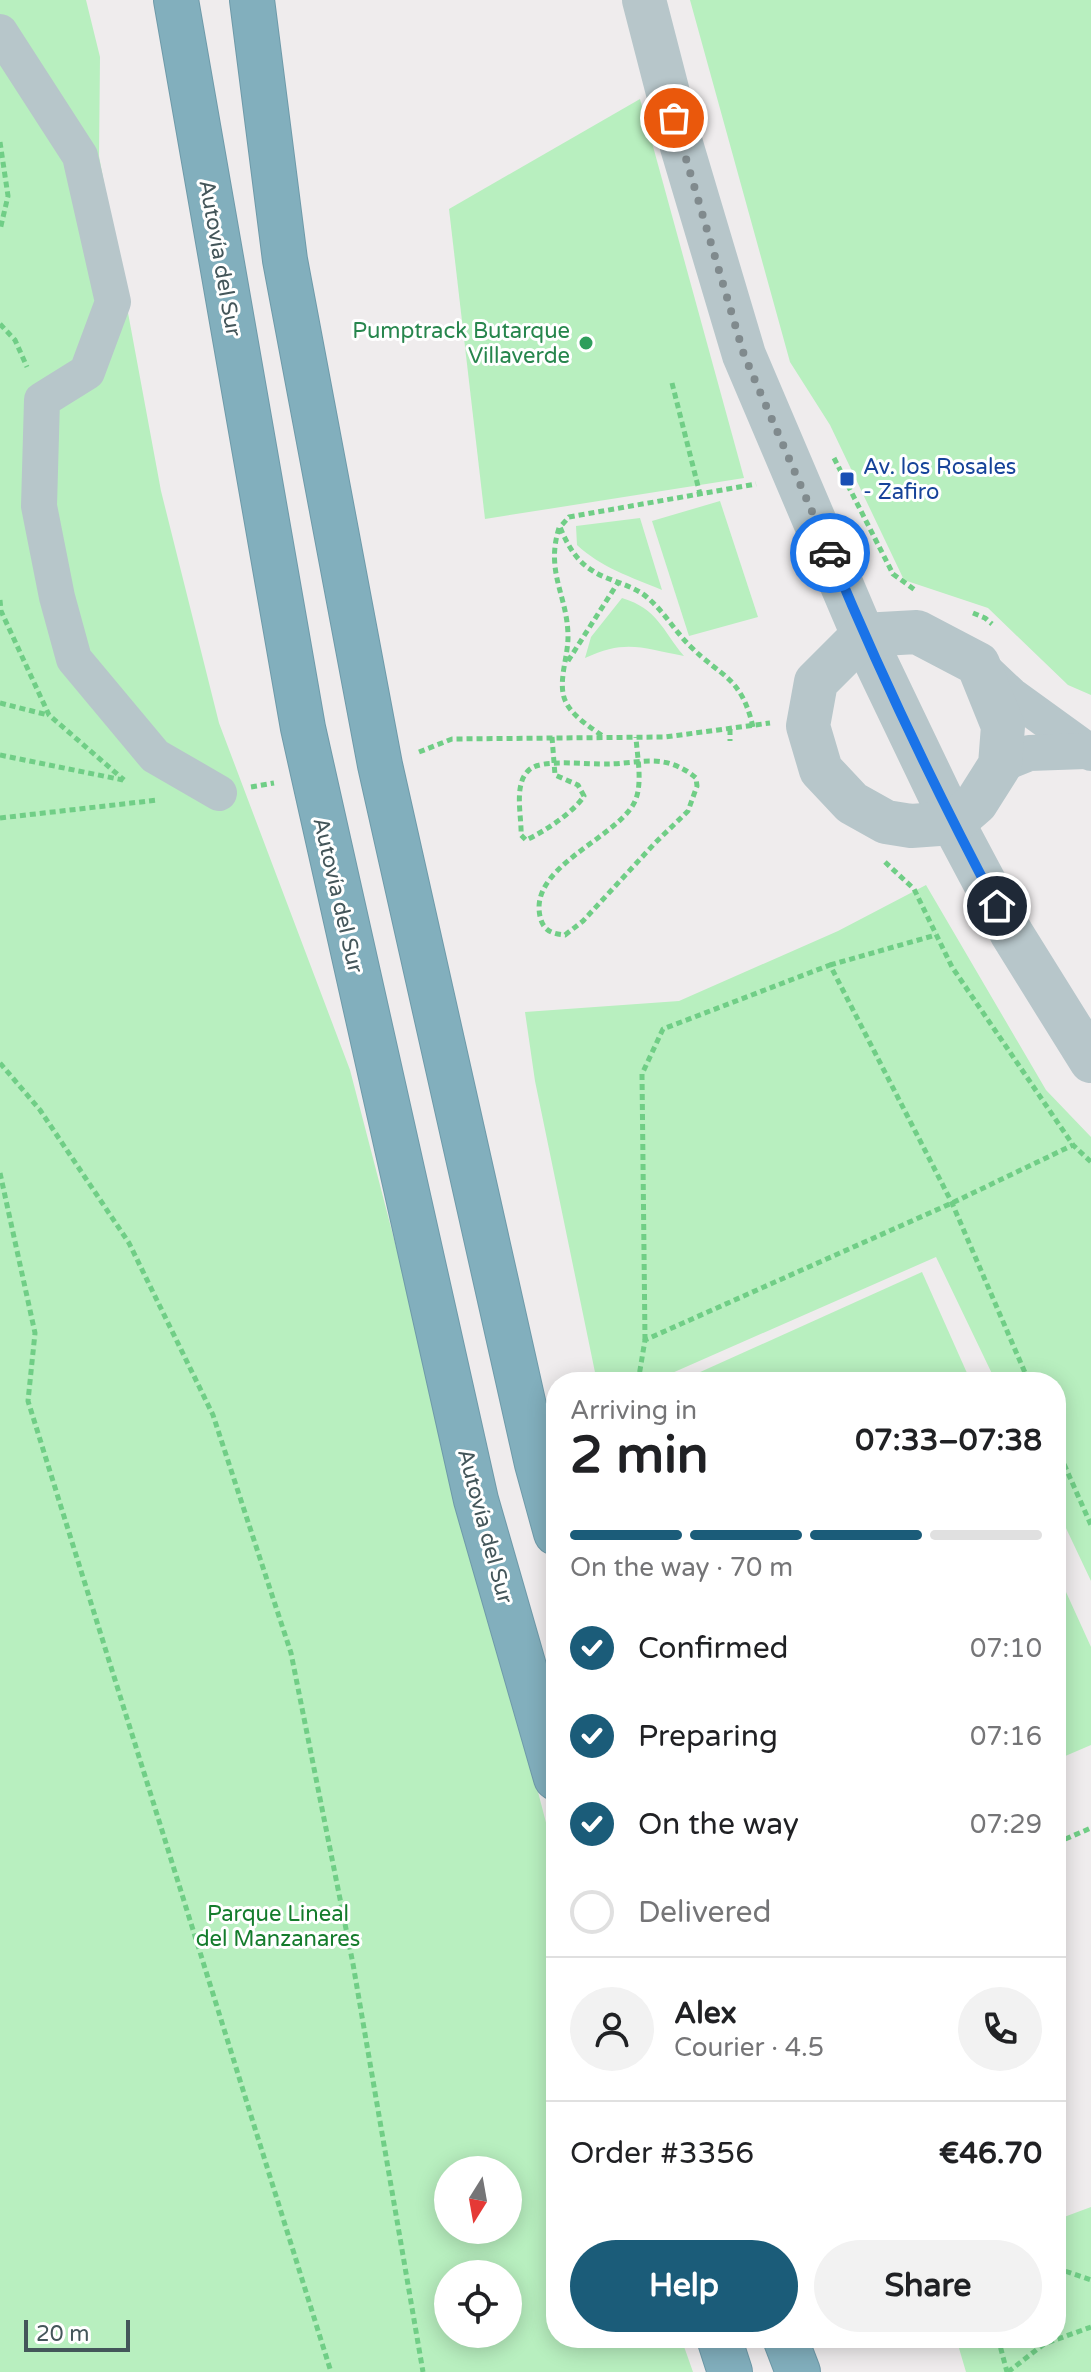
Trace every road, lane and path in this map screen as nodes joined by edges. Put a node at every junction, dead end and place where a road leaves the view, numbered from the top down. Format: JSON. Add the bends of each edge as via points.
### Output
{"nodes":[{"id":1,"x":176,"y":0,"type":"edge"},
{"id":2,"x":252,"y":0,"type":"edge"},
{"id":3,"x":644,"y":0,"type":"edge"},
{"id":4,"x":0,"y":32,"type":"edge"},
{"id":5,"x":0,"y":142,"type":"edge"},
{"id":6,"x":0,"y":230,"type":"edge"},
{"id":7,"x":0,"y":324,"type":"edge"},
{"id":8,"x":15,"y":340,"type":"dead end"},
{"id":9,"x":672,"y":383,"type":"dead end"},
{"id":10,"x":831,"y":451,"type":"dead end"},
{"id":11,"x":756,"y":484,"type":"dead end"},
{"id":12,"x":700,"y":494,"type":"junction"},
{"id":13,"x":560,"y":527,"type":"junction"},
{"id":14,"x":619,"y":581,"type":"junction"},
{"id":15,"x":922,"y":593,"type":"dead end"},
{"id":16,"x":0,"y":600,"type":"edge"},
{"id":17,"x":960,"y":608,"type":"dead end"},
{"id":18,"x":863,"y":635,"type":"junction"},
{"id":19,"x":987,"y":646,"type":"junction"},
{"id":20,"x":565,"y":665,"type":"junction"},
{"id":21,"x":0,"y":703,"type":"edge"},
{"id":22,"x":49,"y":715,"type":"junction"},
{"id":23,"x":753,"y":727,"type":"junction"},
{"id":24,"x":784,"y":727,"type":"junction"},
{"id":25,"x":730,"y":729,"type":"junction"},
{"id":26,"x":552,"y":737,"type":"junction"},
{"id":27,"x":604,"y":737,"type":"junction"},
{"id":28,"x":636,"y":737,"type":"junction"},
{"id":29,"x":730,"y":741,"type":"dead end"},
{"id":30,"x":419,"y":752,"type":"dead end"},
{"id":31,"x":1088,"y":752,"type":"edge"},
{"id":32,"x":0,"y":755,"type":"edge"},
{"id":33,"x":637,"y":763,"type":"junction"},
{"id":34,"x":553,"y":764,"type":"junction"},
{"id":35,"x":1000,"y":765,"type":"junction"},
{"id":36,"x":124,"y":780,"type":"junction"},
{"id":37,"x":274,"y":783,"type":"dead end"},
{"id":38,"x":136,"y":784,"type":"dead end"},
{"id":39,"x":219,"y":793,"type":"junction"},
{"id":40,"x":0,"y":818,"type":"edge"},
{"id":41,"x":953,"y":823,"type":"junction"},
{"id":42,"x":875,"y":853,"type":"dead end"},
{"id":43,"x":936,"y":935,"type":"junction"},
{"id":44,"x":830,"y":965,"type":"junction"},
{"id":45,"x":1091,"y":1061,"type":"edge"},
{"id":46,"x":0,"y":1063,"type":"edge"},
{"id":47,"x":1073,"y":1145,"type":"junction"},
{"id":48,"x":1091,"y":1162,"type":"edge"},
{"id":49,"x":0,"y":1173,"type":"edge"},
{"id":50,"x":952,"y":1203,"type":"junction"},
{"id":51,"x":645,"y":1340,"type":"junction"},
{"id":52,"x":640,"y":1372,"type":"edge"},
{"id":53,"x":1025,"y":1372,"type":"edge"},
{"id":54,"x":1066,"y":1467,"type":"edge"},
{"id":55,"x":546,"y":1496,"type":"edge"},
{"id":56,"x":1088,"y":1512,"type":"edge"},
{"id":57,"x":1091,"y":1525,"type":"edge"},
{"id":58,"x":546,"y":1743,"type":"edge"},
{"id":59,"x":1091,"y":1828,"type":"edge"},
{"id":60,"x":1066,"y":1839,"type":"edge"},
{"id":61,"x":1066,"y":2271,"type":"edge"},
{"id":62,"x":1091,"y":2280,"type":"edge"},
{"id":63,"x":1091,"y":2327,"type":"edge"},
{"id":64,"x":1066,"y":2336,"type":"edge"},
{"id":65,"x":722,"y":2348,"type":"edge"},
{"id":66,"x":789,"y":2348,"type":"edge"},
{"id":67,"x":1001,"y":2348,"type":"edge"},
{"id":68,"x":1039,"y":2348,"type":"edge"},
{"id":69,"x":331,"y":2372,"type":"edge"},
{"id":70,"x":423,"y":2372,"type":"edge"},
{"id":71,"x":730,"y":2372,"type":"edge"},
{"id":72,"x":798,"y":2372,"type":"edge"},
{"id":73,"x":1007,"y":2372,"type":"edge"}],
"edges":[{"from":1,"to":58,"type":"highway","name":"Autovía del Sur","via":[[303,728],[476,1500]]},
{"from":2,"to":55,"type":"highway","via":[[285,260],[380,765]]},
{"from":3,"to":18,"type":"street","via":[[744,355]]},
{"from":4,"to":39,"type":"street","via":[[80,156],[113,302],[87,372],[42,400],[39,506],[74,659],[155,756]]},
{"from":5,"to":6,"type":"path","via":[[8,196]]},
{"from":7,"to":8,"type":"path"},
{"from":9,"to":12,"type":"path"},
{"from":10,"to":15,"type":"path","via":[[893,574]]},
{"from":11,"to":12,"type":"path"},
{"from":12,"to":13,"type":"path","via":[[569,517]]},
{"from":13,"to":14,"type":"path","via":[[577,558]]},
{"from":13,"to":20,"type":"path","via":[[553,567],[568,636]]},
{"from":14,"to":20,"type":"path"},
{"from":14,"to":23,"type":"path","via":[[648,598],[688,644],[729,677],[745,699]]},
{"from":16,"to":22,"type":"path"},
{"from":17,"to":19,"type":"path","via":[[985,618]]},
{"from":18,"to":19,"type":"street","via":[[917,632]]},
{"from":18,"to":24,"type":"street","via":[[816,682]]},
{"from":18,"to":41,"type":"street"},
{"from":19,"to":31,"type":"street","via":[[1011,695]]},
{"from":19,"to":35,"type":"street","via":[[1003,726]]},
{"from":20,"to":27,"type":"path","via":[[563,694],[578,718]]},
{"from":21,"to":22,"type":"path"},
{"from":22,"to":36,"type":"path"},
{"from":23,"to":24,"type":"path"},
{"from":23,"to":25,"type":"path"},
{"from":24,"to":41,"type":"street","via":[[852,803],[886,822]]},
{"from":25,"to":28,"type":"path"},
{"from":25,"to":29,"type":"path"},
{"from":26,"to":27,"type":"path"},
{"from":26,"to":30,"type":"path","via":[[452,739]]},
{"from":26,"to":34,"type":"path"},
{"from":27,"to":28,"type":"path"},
{"from":28,"to":33,"type":"path"},
{"from":31,"to":35,"type":"street","via":[[1029,753]]},
{"from":32,"to":36,"type":"path"},
{"from":33,"to":33,"type":"path","via":[[634,804],[541,891],[538,910],[543,926],[552,933],[565,935],[583,921],[688,811],[696,778],[661,761]]},
{"from":33,"to":34,"type":"path"},
{"from":34,"to":34,"type":"path","via":[[538,764],[521,784],[521,835],[526,840],[567,814],[584,796],[578,785],[555,775]]},
{"from":35,"to":41,"type":"street","via":[[976,803]]},
{"from":36,"to":38,"type":"path"},
{"from":37,"to":39,"type":"path"},
{"from":39,"to":40,"type":"path"},
{"from":41,"to":45,"type":"street","via":[[1012,934]]},
{"from":42,"to":43,"type":"path","via":[[914,889]]},
{"from":43,"to":44,"type":"path"},
{"from":43,"to":47,"type":"path","via":[[952,967]]},
{"from":44,"to":50,"type":"path"},
{"from":44,"to":51,"type":"path","via":[[663,1029],[642,1074]]},
{"from":46,"to":70,"type":"path","via":[[40,1110],[129,1243],[213,1415],[286,1638],[353,1964]]},
{"from":47,"to":48,"type":"path"},
{"from":47,"to":50,"type":"path"},
{"from":49,"to":69,"type":"path","via":[[35,1333],[28,1401]]},
{"from":50,"to":51,"type":"path"},
{"from":50,"to":53,"type":"path"},
{"from":51,"to":52,"type":"path"},
{"from":54,"to":56,"type":"path"},
{"from":56,"to":57,"type":"path"},
{"from":59,"to":60,"type":"path"},
{"from":61,"to":62,"type":"path"},
{"from":63,"to":64,"type":"path"},
{"from":65,"to":71,"type":"highway"},
{"from":66,"to":72,"type":"highway"},
{"from":67,"to":73,"type":"path"},
{"from":68,"to":73,"type":"path"}]}
